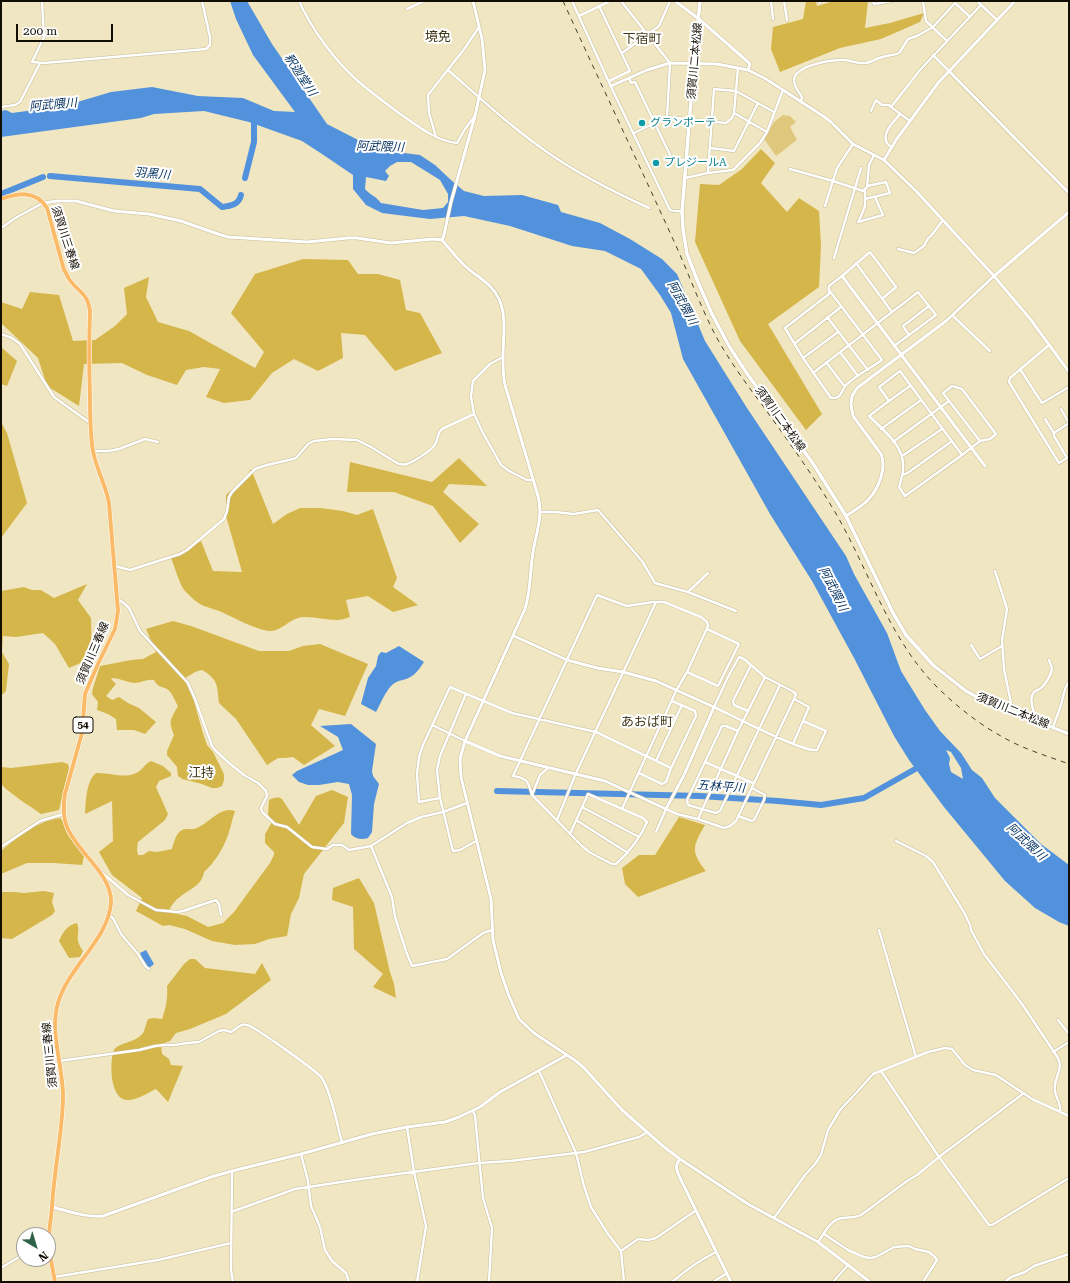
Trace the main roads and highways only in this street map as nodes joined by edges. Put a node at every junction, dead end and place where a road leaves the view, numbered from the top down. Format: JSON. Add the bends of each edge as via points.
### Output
{"nodes":[{"id":1,"x":700,"y":1,"type":"edge"},
{"id":2,"x":1,"y":199,"type":"edge"},
{"id":3,"x":1069,"y":734,"type":"edge"},
{"id":4,"x":50,"y":1227,"type":"edge"},
{"id":5,"x":52,"y":1267,"type":"edge"},
{"id":6,"x":55,"y":1280,"type":"edge"}],
"edges":[{"from":1,"to":3,"type":"main road","name":"須賀川二本松線","via":[[682,212],[687,254],[706,301],[729,346],[812,462],[846,516],[893,613],[917,648],[932,665],[966,691]]},
{"from":2,"to":4,"type":"main road","name":"須賀川三春線","number":"54","via":[[25,194],[44,203],[64,270],[89,303],[90,423],[96,464],[107,494],[118,612],[115,629],[86,694],[83,727],[65,794],[64,814],[68,828],[102,876],[111,900],[100,935],[66,983],[55,1018],[63,1112]]},
{"from":5,"to":6,"type":"main road","name":"須賀川三春線","number":"54"}]}
